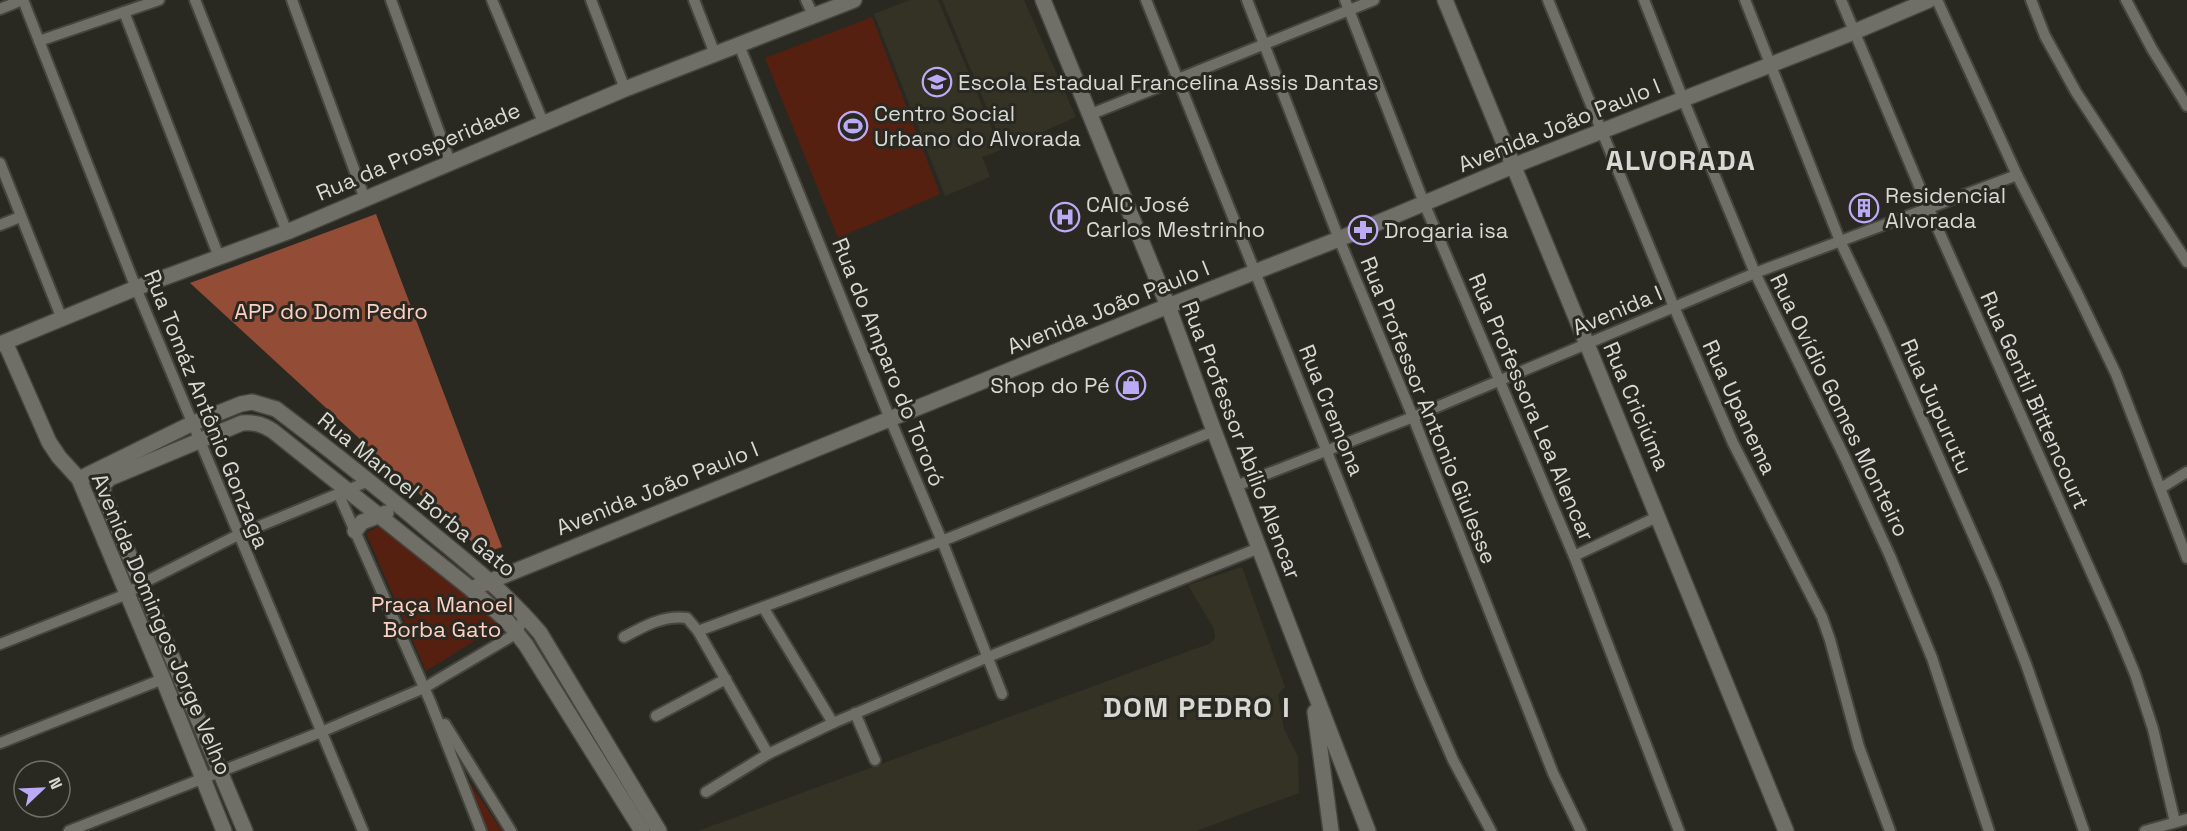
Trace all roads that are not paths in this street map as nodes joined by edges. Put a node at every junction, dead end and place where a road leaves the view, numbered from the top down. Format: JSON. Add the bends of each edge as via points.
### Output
{"nodes":[{"id":1,"x":22,"y":0,"type":"edge"},
{"id":2,"x":159,"y":0,"type":"edge"},
{"id":3,"x":195,"y":0,"type":"edge"},
{"id":4,"x":292,"y":0,"type":"edge"},
{"id":5,"x":391,"y":0,"type":"edge"},
{"id":6,"x":492,"y":0,"type":"edge"},
{"id":7,"x":591,"y":0,"type":"edge"},
{"id":8,"x":694,"y":0,"type":"edge"},
{"id":9,"x":806,"y":0,"type":"edge"},
{"id":10,"x":854,"y":0,"type":"edge"},
{"id":11,"x":1043,"y":0,"type":"edge"},
{"id":12,"x":1146,"y":0,"type":"edge"},
{"id":13,"x":1247,"y":0,"type":"edge"},
{"id":14,"x":1374,"y":0,"type":"edge"},
{"id":15,"x":1445,"y":0,"type":"edge"},
{"id":16,"x":1548,"y":0,"type":"edge"},
{"id":17,"x":1644,"y":0,"type":"edge"},
{"id":18,"x":1745,"y":0,"type":"edge"},
{"id":19,"x":1841,"y":0,"type":"edge"},
{"id":20,"x":1929,"y":0,"type":"edge"},
{"id":21,"x":1937,"y":0,"type":"edge"},
{"id":22,"x":2031,"y":0,"type":"edge"},
{"id":23,"x":2126,"y":0,"type":"edge"},
{"id":24,"x":1347,"y":5,"type":"edge"},
{"id":25,"x":0,"y":9,"type":"edge"},
{"id":26,"x":124,"y":12,"type":"junction"},
{"id":27,"x":813,"y":15,"type":"junction"},
{"id":28,"x":1854,"y":33,"type":"junction"},
{"id":29,"x":39,"y":41,"type":"junction"},
{"id":30,"x":1265,"y":44,"type":"junction"},
{"id":31,"x":740,"y":45,"type":"junction"},
{"id":32,"x":715,"y":54,"type":"junction"},
{"id":33,"x":1770,"y":65,"type":"junction"},
{"id":34,"x":1179,"y":79,"type":"junction"},
{"id":35,"x":625,"y":89,"type":"junction"},
{"id":36,"x":1683,"y":99,"type":"junction"},
{"id":37,"x":2187,"y":106,"type":"edge"},
{"id":38,"x":1089,"y":115,"type":"junction"},
{"id":39,"x":543,"y":122,"type":"junction"},
{"id":40,"x":1601,"y":132,"type":"junction"},
{"id":41,"x":450,"y":162,"type":"junction"},
{"id":42,"x":0,"y":163,"type":"edge"},
{"id":43,"x":1513,"y":166,"type":"junction"},
{"id":44,"x":2017,"y":175,"type":"junction"},
{"id":45,"x":365,"y":199,"type":"junction"},
{"id":46,"x":1424,"y":203,"type":"junction"},
{"id":47,"x":1928,"y":207,"type":"junction"},
{"id":48,"x":20,"y":217,"type":"junction"},
{"id":49,"x":0,"y":225,"type":"edge"},
{"id":50,"x":287,"y":232,"type":"junction"},
{"id":51,"x":1339,"y":239,"type":"junction"},
{"id":52,"x":1839,"y":241,"type":"junction"},
{"id":53,"x":219,"y":257,"type":"junction"},
{"id":54,"x":2187,"y":262,"type":"edge"},
{"id":55,"x":1255,"y":272,"type":"junction"},
{"id":56,"x":1755,"y":273,"type":"junction"},
{"id":57,"x":136,"y":288,"type":"junction"},
{"id":58,"x":1168,"y":306,"type":"junction"},
{"id":59,"x":1674,"y":307,"type":"junction"},
{"id":60,"x":62,"y":319,"type":"junction"},
{"id":61,"x":2,"y":343,"type":"edge"},
{"id":62,"x":1586,"y":345,"type":"junction"},
{"id":63,"x":1500,"y":379,"type":"junction"},
{"id":64,"x":1413,"y":417,"type":"junction"},
{"id":65,"x":890,"y":419,"type":"junction"},
{"id":66,"x":191,"y":423,"type":"junction"},
{"id":67,"x":1214,"y":431,"type":"junction"},
{"id":68,"x":199,"y":440,"type":"junction"},
{"id":69,"x":1327,"y":450,"type":"junction"},
{"id":70,"x":2187,"y":472,"type":"edge"},
{"id":71,"x":78,"y":479,"type":"junction"},
{"id":72,"x":369,"y":481,"type":"junction"},
{"id":73,"x":104,"y":484,"type":"joint"},
{"id":74,"x":1236,"y":486,"type":"junction"},
{"id":75,"x":2161,"y":488,"type":"junction"},
{"id":76,"x":343,"y":493,"type":"junction"},
{"id":77,"x":403,"y":509,"type":"junction"},
{"id":78,"x":378,"y":515,"type":"junction"},
{"id":79,"x":1659,"y":516,"type":"junction"},
{"id":80,"x":355,"y":531,"type":"junction"},
{"id":81,"x":238,"y":535,"type":"junction"},
{"id":82,"x":942,"y":541,"type":"junction"},
{"id":83,"x":1259,"y":548,"type":"junction"},
{"id":84,"x":1574,"y":556,"type":"junction"},
{"id":85,"x":2187,"y":558,"type":"edge"},
{"id":86,"x":490,"y":581,"type":"junction"},
{"id":87,"x":141,"y":584,"type":"junction"},
{"id":88,"x":471,"y":589,"type":"junction"},
{"id":89,"x":127,"y":594,"type":"junction"},
{"id":90,"x":763,"y":607,"type":"junction"},
{"id":91,"x":525,"y":614,"type":"junction"},
{"id":92,"x":698,"y":631,"type":"junction"},
{"id":93,"x":517,"y":633,"type":"junction"},
{"id":94,"x":624,"y":637,"type":"dead end"},
{"id":95,"x":0,"y":644,"type":"edge"},
{"id":96,"x":988,"y":657,"type":"junction"},
{"id":97,"x":163,"y":679,"type":"junction"},
{"id":98,"x":726,"y":679,"type":"junction"},
{"id":99,"x":1311,"y":685,"type":"junction"},
{"id":100,"x":424,"y":688,"type":"junction"},
{"id":101,"x":1002,"y":694,"type":"dead end"},
{"id":102,"x":430,"y":701,"type":"junction"},
{"id":103,"x":855,"y":713,"type":"junction"},
{"id":104,"x":656,"y":716,"type":"dead end"},
{"id":105,"x":833,"y":723,"type":"junction"},
{"id":106,"x":321,"y":732,"type":"junction"},
{"id":107,"x":0,"y":743,"type":"edge"},
{"id":108,"x":768,"y":754,"type":"junction"},
{"id":109,"x":875,"y":760,"type":"dead end"},
{"id":110,"x":221,"y":771,"type":"junction"},
{"id":111,"x":202,"y":778,"type":"junction"},
{"id":112,"x":705,"y":792,"type":"dead end"},
{"id":113,"x":1356,"y":799,"type":"junction"},
{"id":114,"x":1329,"y":802,"type":"junction"},
{"id":115,"x":2187,"y":819,"type":"edge"},
{"id":116,"x":2175,"y":822,"type":"junction"},
{"id":117,"x":646,"y":828,"type":"edge"},
{"id":118,"x":69,"y":831,"type":"edge"},
{"id":119,"x":224,"y":831,"type":"edge"},
{"id":120,"x":245,"y":831,"type":"edge"},
{"id":121,"x":363,"y":831,"type":"edge"},
{"id":122,"x":481,"y":831,"type":"edge"},
{"id":123,"x":511,"y":831,"type":"edge"},
{"id":124,"x":1331,"y":831,"type":"edge"},
{"id":125,"x":1368,"y":831,"type":"edge"},
{"id":126,"x":1491,"y":831,"type":"edge"},
{"id":127,"x":1581,"y":831,"type":"edge"},
{"id":128,"x":1679,"y":831,"type":"edge"},
{"id":129,"x":1786,"y":831,"type":"edge"},
{"id":130,"x":1890,"y":831,"type":"edge"},
{"id":131,"x":1989,"y":831,"type":"edge"},
{"id":132,"x":2084,"y":831,"type":"edge"},
{"id":133,"x":2145,"y":831,"type":"edge"}],
"edges":[{"from":1,"to":25,"type":"street"},
{"from":1,"to":29,"type":"street","name":"Rua Tomáz Antônio Gonzaga"},
{"from":2,"to":26,"type":"street"},
{"from":3,"to":50,"type":"street"},
{"from":4,"to":45,"type":"street"},
{"from":5,"to":41,"type":"street"},
{"from":6,"to":39,"type":"street"},
{"from":7,"to":35,"type":"street"},
{"from":8,"to":32,"type":"street"},
{"from":9,"to":27,"type":"street"},
{"from":10,"to":27,"type":"street","name":"Rua da Prosperidade"},
{"from":11,"to":38,"type":"street","name":"Rua Professor Abílio Alencar"},
{"from":12,"to":34,"type":"street","name":"Rua Cremona"},
{"from":13,"to":30,"type":"street","name":"Rua Professor Antonio Giulesse"},
{"from":14,"to":24,"type":"street"},
{"from":15,"to":43,"type":"street","name":"Rua Criciúma"},
{"from":16,"to":40,"type":"street","name":"Rua Upanema"},
{"from":17,"to":36,"type":"street","name":"Rua Ovídio Gomes Monteiro"},
{"from":18,"to":33,"type":"street","name":"Rua Jupurutu"},
{"from":19,"to":28,"type":"street","name":"Rua Gentil Bittencourt"},
{"from":20,"to":28,"type":"street","name":"Avenida João Paulo I"},
{"from":21,"to":44,"type":"street"},
{"from":22,"to":54,"type":"street","via":[[2045,36],[2076,92]]},
{"from":23,"to":37,"type":"street"},
{"from":24,"to":30,"type":"street"},
{"from":24,"to":46,"type":"street","name":"Rua Professora Lea Alencar"},
{"from":26,"to":29,"type":"street"},
{"from":26,"to":53,"type":"street"},
{"from":27,"to":31,"type":"street","name":"Rua da Prosperidade"},
{"from":28,"to":33,"type":"street","name":"Avenida João Paulo I"},
{"from":28,"to":47,"type":"street","name":"Rua Gentil Bittencourt"},
{"from":29,"to":57,"type":"street","name":"Rua Tomáz Antônio Gonzaga"},
{"from":30,"to":34,"type":"street"},
{"from":30,"to":51,"type":"street","name":"Rua Professor Antonio Giulesse"},
{"from":31,"to":32,"type":"street","name":"Rua da Prosperidade"},
{"from":31,"to":65,"type":"street","name":"Rua do Amparo do Tororó"},
{"from":32,"to":35,"type":"street","name":"Rua da Prosperidade"},
{"from":33,"to":36,"type":"street","name":"Avenida João Paulo I"},
{"from":33,"to":52,"type":"street","name":"Rua Jupurutu"},
{"from":34,"to":38,"type":"street"},
{"from":34,"to":55,"type":"street","name":"Rua Cremona"},
{"from":35,"to":39,"type":"street","name":"Rua da Prosperidade"},
{"from":36,"to":40,"type":"street","name":"Avenida João Paulo I"},
{"from":36,"to":56,"type":"street","name":"Rua Ovídio Gomes Monteiro"},
{"from":38,"to":58,"type":"street","name":"Rua Professor Abílio Alencar"},
{"from":39,"to":41,"type":"street","name":"Rua da Prosperidade"},
{"from":40,"to":43,"type":"street","name":"Avenida João Paulo I"},
{"from":40,"to":59,"type":"street","name":"Rua Upanema"},
{"from":41,"to":45,"type":"street","name":"Rua da Prosperidade"},
{"from":42,"to":48,"type":"street"},
{"from":43,"to":46,"type":"street","name":"Avenida João Paulo I"},
{"from":43,"to":62,"type":"street","name":"Rua Criciúma"},
{"from":44,"to":47,"type":"street","name":"Avenida I"},
{"from":44,"to":75,"type":"street","via":[[2116,374]]},
{"from":45,"to":50,"type":"street","name":"Rua da Prosperidade"},
{"from":46,"to":51,"type":"street","name":"Avenida João Paulo I"},
{"from":46,"to":63,"type":"street","name":"Rua Professora Lea Alencar"},
{"from":47,"to":52,"type":"street","name":"Avenida I"},
{"from":47,"to":116,"type":"street","name":"Rua Gentil Bittencourt","via":[[2134,674],[2153,729]]},
{"from":48,"to":49,"type":"street"},
{"from":48,"to":60,"type":"street"},
{"from":50,"to":53,"type":"street","name":"Rua da Prosperidade"},
{"from":51,"to":55,"type":"street","name":"Avenida João Paulo I"},
{"from":51,"to":64,"type":"street","name":"Rua Professor Antonio Giulesse"},
{"from":52,"to":56,"type":"street","name":"Avenida I"},
{"from":52,"to":132,"type":"street","name":"Rua Jupurutu","via":[[1995,585]]},
{"from":53,"to":57,"type":"street","name":"Rua da Prosperidade"},
{"from":55,"to":58,"type":"street","name":"Avenida João Paulo I"},
{"from":55,"to":69,"type":"street","name":"Rua Cremona"},
{"from":56,"to":59,"type":"street","name":"Avenida I"},
{"from":56,"to":131,"type":"street","name":"Rua Ovídio Gomes Monteiro","via":[[1890,556],[1932,658]]},
{"from":57,"to":60,"type":"street","name":"Rua da Prosperidade"},
{"from":57,"to":66,"type":"street","name":"Rua Tomáz Antônio Gonzaga"},
{"from":58,"to":65,"type":"street","name":"Avenida João Paulo I"},
{"from":58,"to":67,"type":"street","name":"Rua Professor Abílio Alencar"},
{"from":59,"to":62,"type":"street","name":"Avenida I"},
{"from":59,"to":130,"type":"street","name":"Rua Upanema","via":[[1733,443],[1822,617],[1859,747]]},
{"from":60,"to":61,"type":"street","name":"Rua da Prosperidade"},
{"from":61,"to":71,"type":"street","name":"Avenida Domingos Jorge Velho","via":[[49,442]]},
{"from":62,"to":63,"type":"street","name":"Avenida I"},
{"from":62,"to":79,"type":"street","name":"Rua Criciúma"},
{"from":63,"to":64,"type":"street","name":"Avenida I"},
{"from":63,"to":84,"type":"street","name":"Rua Professora Lea Alencar"},
{"from":64,"to":69,"type":"street","name":"Avenida I"},
{"from":64,"to":127,"type":"street","name":"Rua Professor Antonio Giulesse","via":[[1553,772]]},
{"from":65,"to":82,"type":"street","name":"Rua do Amparo do Tororó"},
{"from":65,"to":86,"type":"street","name":"Avenida João Paulo I"},
{"from":66,"to":68,"type":"street","name":"Rua Tomáz Antônio Gonzaga"},
{"from":66,"to":71,"type":"street","name":"Rua Manoel Borba Gato"},
{"from":66,"to":72,"type":"street","name":"Rua Manoel Borba Gato","via":[[241,404],[263,404],[276,409]]},
{"from":67,"to":74,"type":"street","name":"Rua Professor Abílio Alencar"},
{"from":67,"to":82,"type":"street"},
{"from":68,"to":73,"type":"street","name":"Rua Manoel Borba Gato"},
{"from":68,"to":76,"type":"street","name":"Rua Manoel Borba Gato","via":[[242,423],[263,424]]},
{"from":68,"to":81,"type":"street","name":"Rua Tomáz Antônio Gonzaga"},
{"from":69,"to":74,"type":"street","name":"Avenida I"},
{"from":69,"to":126,"type":"street","name":"Rua Cremona","via":[[1420,684],[1453,760]]},
{"from":70,"to":75,"type":"street"},
{"from":71,"to":89,"type":"street","name":"Avenida Domingos Jorge Velho"},
{"from":72,"to":76,"type":"street"},
{"from":72,"to":77,"type":"street","name":"Rua Manoel Borba Gato"},
{"from":73,"to":87,"type":"street","name":"Avenida Domingos Jorge Velho","via":[[103,494]]},
{"from":74,"to":83,"type":"street","name":"Rua Professor Abílio Alencar"},
{"from":75,"to":85,"type":"street"},
{"from":76,"to":78,"type":"street","name":"Rua Manoel Borba Gato"},
{"from":76,"to":80,"type":"street"},
{"from":76,"to":81,"type":"street"},
{"from":77,"to":78,"type":"street"},
{"from":77,"to":86,"type":"street","name":"Rua Manoel Borba Gato"},
{"from":78,"to":80,"type":"street","via":[[362,522]]},
{"from":78,"to":88,"type":"street","name":"Rua Manoel Borba Gato"},
{"from":79,"to":84,"type":"street"},
{"from":79,"to":129,"type":"street","name":"Rua Criciúma"},
{"from":80,"to":100,"type":"street"},
{"from":81,"to":87,"type":"street"},
{"from":81,"to":106,"type":"street","name":"Rua Tomáz Antônio Gonzaga"},
{"from":82,"to":90,"type":"street"},
{"from":82,"to":96,"type":"street","name":"Rua do Amparo do Tororó"},
{"from":83,"to":96,"type":"street"},
{"from":83,"to":99,"type":"street","name":"Rua Professor Abílio Alencar"},
{"from":84,"to":128,"type":"street","name":"Rua Professora Lea Alencar"},
{"from":86,"to":88,"type":"street","name":"Avenida João Paulo I"},
{"from":86,"to":91,"type":"street","name":"Rua Manoel Borba Gato"},
{"from":87,"to":89,"type":"street"},
{"from":87,"to":110,"type":"street","name":"Avenida Domingos Jorge Velho"},
{"from":88,"to":93,"type":"street","name":"Rua Manoel Borba Gato"},
{"from":89,"to":95,"type":"street"},
{"from":89,"to":97,"type":"street","name":"Avenida Domingos Jorge Velho"},
{"from":90,"to":92,"type":"street"},
{"from":90,"to":105,"type":"street"},
{"from":91,"to":93,"type":"street"},
{"from":91,"to":117,"type":"street","name":"Rua Manoel Borba Gato","via":[[540,633]]},
{"from":92,"to":94,"type":"street","via":[[687,618],[675,617],[654,622]]},
{"from":92,"to":98,"type":"street"},
{"from":93,"to":100,"type":"street"},
{"from":93,"to":117,"type":"street","name":"Rua Manoel Borba Gato"},
{"from":96,"to":101,"type":"street","name":"Rua do Amparo do Tororó"},
{"from":96,"to":103,"type":"street"},
{"from":97,"to":107,"type":"street"},
{"from":97,"to":111,"type":"street","name":"Avenida Domingos Jorge Velho"},
{"from":98,"to":104,"type":"street"},
{"from":98,"to":108,"type":"street"},
{"from":99,"to":113,"type":"street","name":"Rua Professor Abílio Alencar"},
{"from":99,"to":114,"type":"street"},
{"from":100,"to":102,"type":"street"},
{"from":100,"to":106,"type":"street"},
{"from":102,"to":122,"type":"street"},
{"from":102,"to":123,"type":"street"},
{"from":103,"to":105,"type":"street"},
{"from":103,"to":109,"type":"street"},
{"from":105,"to":108,"type":"street"},
{"from":106,"to":110,"type":"street"},
{"from":106,"to":121,"type":"street","name":"Rua Tomáz Antônio Gonzaga"},
{"from":108,"to":112,"type":"street"},
{"from":110,"to":111,"type":"street"},
{"from":110,"to":120,"type":"street","name":"Avenida Domingos Jorge Velho"},
{"from":111,"to":118,"type":"street"},
{"from":111,"to":119,"type":"street","name":"Avenida Domingos Jorge Velho"},
{"from":113,"to":114,"type":"street","via":[[1340,796]]},
{"from":113,"to":125,"type":"street","name":"Rua Professor Abílio Alencar"},
{"from":114,"to":124,"type":"street"},
{"from":115,"to":116,"type":"street"},
{"from":116,"to":133,"type":"street"}]}
